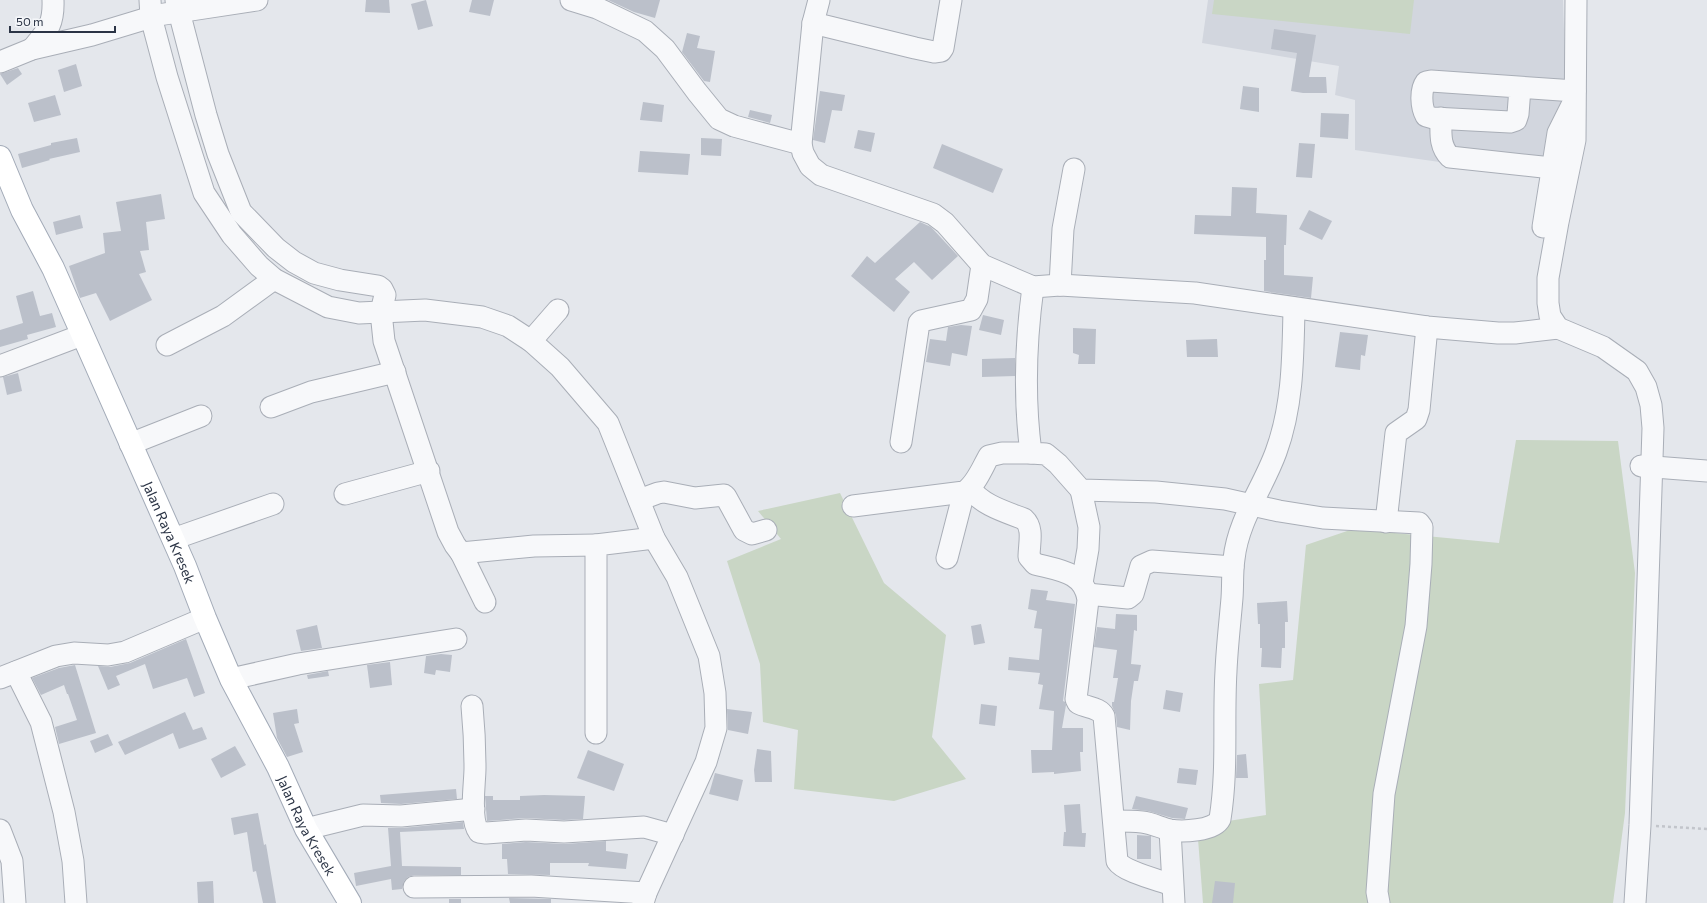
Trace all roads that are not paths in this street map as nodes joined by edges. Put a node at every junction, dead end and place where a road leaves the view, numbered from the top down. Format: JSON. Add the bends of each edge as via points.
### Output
{"nodes":[{"id":1,"x":53,"y":0,"type":"edge"},
{"id":2,"x":257,"y":0,"type":"edge"},
{"id":3,"x":571,"y":0,"type":"edge"},
{"id":4,"x":819,"y":0,"type":"edge"},
{"id":5,"x":951,"y":0,"type":"edge"},
{"id":6,"x":1576,"y":0,"type":"edge"},
{"id":7,"x":165,"y":10,"type":"edge"},
{"id":8,"x":813,"y":23,"type":"junction"},
{"id":9,"x":32,"y":49,"type":"junction"},
{"id":10,"x":0,"y":62,"type":"edge"},
{"id":11,"x":1520,"y":88,"type":"junction"},
{"id":12,"x":1574,"y":96,"type":"junction"},
{"id":13,"x":193,"y":117,"type":"junction"},
{"id":14,"x":1441,"y":118,"type":"junction"},
{"id":15,"x":801,"y":144,"type":"junction"},
{"id":16,"x":0,"y":157,"type":"edge"},
{"id":17,"x":206,"y":157,"type":"junction"},
{"id":18,"x":1552,"y":168,"type":"junction"},
{"id":19,"x":1074,"y":169,"type":"dead end"},
{"id":20,"x":219,"y":190,"type":"junction"},
{"id":21,"x":232,"y":216,"type":"junction"},
{"id":22,"x":1546,"y":257,"type":"junction"},
{"id":23,"x":982,"y":265,"type":"junction"},
{"id":24,"x":274,"y":280,"type":"junction"},
{"id":25,"x":1060,"y":286,"type":"junction"},
{"id":26,"x":1033,"y":287,"type":"junction"},
{"id":27,"x":383,"y":304,"type":"junction"},
{"id":28,"x":1294,"y":308,"type":"junction"},
{"id":29,"x":1427,"y":327,"type":"junction"},
{"id":30,"x":1550,"y":329,"type":"junction"},
{"id":31,"x":82,"y":335,"type":"junction"},
{"id":32,"x":167,"y":345,"type":"dead end"},
{"id":33,"x":0,"y":366,"type":"edge"},
{"id":34,"x":395,"y":372,"type":"junction"},
{"id":35,"x":271,"y":407,"type":"dead end"},
{"id":36,"x":201,"y":416,"type":"dead end"},
{"id":37,"x":901,"y":442,"type":"dead end"},
{"id":38,"x":130,"y":444,"type":"junction"},
{"id":39,"x":1031,"y":453,"type":"junction"},
{"id":40,"x":1647,"y":466,"type":"junction"},
{"id":41,"x":429,"y":471,"type":"junction"},
{"id":42,"x":1707,"y":472,"type":"edge"},
{"id":43,"x":967,"y":490,"type":"junction"},
{"id":44,"x":1081,"y":490,"type":"junction"},
{"id":45,"x":345,"y":494,"type":"dead end"},
{"id":46,"x":639,"y":500,"type":"junction"},
{"id":47,"x":273,"y":504,"type":"dead end"},
{"id":48,"x":1251,"y":505,"type":"junction"},
{"id":49,"x":853,"y":506,"type":"dead end"},
{"id":50,"x":1386,"y":522,"type":"junction"},
{"id":51,"x":766,"y":530,"type":"dead end"},
{"id":52,"x":654,"y":538,"type":"junction"},
{"id":53,"x":173,"y":539,"type":"junction"},
{"id":54,"x":596,"y":545,"type":"junction"},
{"id":55,"x":461,"y":553,"type":"junction"},
{"id":56,"x":947,"y":558,"type":"dead end"},
{"id":57,"x":1233,"y":567,"type":"junction"},
{"id":58,"x":1085,"y":589,"type":"junction"},
{"id":59,"x":485,"y":602,"type":"dead end"},
{"id":60,"x":205,"y":618,"type":"junction"},
{"id":61,"x":456,"y":639,"type":"dead end"},
{"id":62,"x":8,"y":675,"type":"edge"},
{"id":63,"x":232,"y":679,"type":"junction"},
{"id":64,"x":472,"y":706,"type":"dead end"},
{"id":65,"x":596,"y":733,"type":"dead end"},
{"id":66,"x":474,"y":808,"type":"junction"},
{"id":67,"x":1114,"y":821,"type":"junction"},
{"id":68,"x":306,"y":829,"type":"junction"},
{"id":69,"x":0,"y":830,"type":"edge"},
{"id":70,"x":1170,"y":830,"type":"junction"},
{"id":71,"x":673,"y":835,"type":"junction"},
{"id":72,"x":414,"y":887,"type":"dead end"},
{"id":73,"x":1173,"y":894,"type":"edge"},
{"id":74,"x":645,"y":898,"type":"edge"},
{"id":75,"x":15,"y":903,"type":"edge"},
{"id":76,"x":76,"y":903,"type":"edge"},
{"id":77,"x":350,"y":903,"type":"edge"},
{"id":78,"x":1379,"y":903,"type":"edge"},
{"id":79,"x":1623,"y":903,"type":"edge"},
{"id":80,"x":1636,"y":903,"type":"edge"}],
"edges":[{"from":1,"to":9,"type":"street","via":[[53,17],[47,31]]},
{"from":2,"to":7,"type":"street"},
{"from":3,"to":15,"type":"street","via":[[597,8],[645,31],[666,49],[719,119],[734,126]]},
{"from":4,"to":8,"type":"street"},
{"from":5,"to":8,"type":"street","via":[[941,51],[915,48]]},
{"from":6,"to":12,"type":"street"},
{"from":7,"to":9,"type":"street","via":[[92,35]]},
{"from":7,"to":13,"type":"street"},
{"from":7,"to":13,"type":"street"},
{"from":8,"to":15,"type":"street"},
{"from":9,"to":10,"type":"street"},
{"from":11,"to":12,"type":"street"},
{"from":11,"to":14,"type":"street","via":[[1516,120],[1510,122]]},
{"from":11,"to":14,"type":"street","via":[[1426,82],[1423,86],[1423,110],[1426,116]]},
{"from":12,"to":18,"type":"street","via":[[1558,133]]},
{"from":12,"to":22,"type":"street","via":[[1575,140],[1558,222]]},
{"from":13,"to":17,"type":"street"},
{"from":14,"to":18,"type":"street","via":[[1441,143],[1450,157]]},
{"from":15,"to":23,"type":"street","via":[[810,166],[821,175],[933,214],[945,222]]},
{"from":16,"to":31,"type":"main road","name":"Jalan Raya Kresek","via":[[22,210],[53,268]]},
{"from":17,"to":20,"type":"street"},
{"from":17,"to":20,"type":"street"},
{"from":18,"to":22,"type":"street"},
{"from":19,"to":25,"type":"street","via":[[1063,229]]},
{"from":20,"to":21,"type":"street"},
{"from":20,"to":21,"type":"street"},
{"from":21,"to":24,"type":"street","via":[[237,240]]},
{"from":21,"to":27,"type":"street","via":[[294,262],[314,273],[378,286],[382,289]]},
{"from":22,"to":30,"type":"street","via":[[1536,288],[1537,319]]},
{"from":23,"to":26,"type":"street"},
{"from":23,"to":37,"type":"street","via":[[977,299],[972,310],[919,323]]},
{"from":24,"to":27,"type":"street","via":[[328,307],[359,313]]},
{"from":24,"to":32,"type":"street","via":[[223,316]]},
{"from":25,"to":26,"type":"street"},
{"from":25,"to":28,"type":"street","via":[[1195,293]]},
{"from":26,"to":39,"type":"street","via":[[1028,330],[1028,430]]},
{"from":27,"to":34,"type":"street","via":[[384,341]]},
{"from":27,"to":46,"type":"street","via":[[482,317],[508,326],[542,328],[560,367],[608,423]]},
{"from":28,"to":29,"type":"street"},
{"from":28,"to":48,"type":"street","via":[[1292,375],[1285,426],[1276,453]]},
{"from":29,"to":30,"type":"street","via":[[1515,333]]},
{"from":29,"to":50,"type":"street","via":[[1419,410],[1416,419],[1396,433]]},
{"from":30,"to":40,"type":"street","via":[[1556,340],[1608,360],[1622,370],[1630,380],[1638,396]]},
{"from":31,"to":33,"type":"street"},
{"from":31,"to":38,"type":"main road","name":"Jalan Raya Kresek"},
{"from":34,"to":35,"type":"street","via":[[311,392]]},
{"from":34,"to":41,"type":"street"},
{"from":36,"to":38,"type":"street"},
{"from":38,"to":53,"type":"main road","name":"Jalan Raya Kresek"},
{"from":39,"to":43,"type":"street","via":[[1002,453],[989,456]]},
{"from":39,"to":44,"type":"street","via":[[1046,454]]},
{"from":40,"to":42,"type":"street"},
{"from":40,"to":79,"type":"street"},
{"from":40,"to":80,"type":"street","via":[[1640,825]]},
{"from":41,"to":45,"type":"street"},
{"from":41,"to":55,"type":"street","via":[[448,532]]},
{"from":43,"to":49,"type":"street"},
{"from":43,"to":56,"type":"street"},
{"from":43,"to":58,"type":"street","via":[[1029,523],[1031,561],[1072,574]]},
{"from":44,"to":48,"type":"street","via":[[1156,492],[1225,499]]},
{"from":44,"to":58,"type":"street","via":[[1089,528]]},
{"from":46,"to":51,"type":"street","via":[[664,492],[695,498],[724,495],[744,530],[752,534]]},
{"from":46,"to":52,"type":"street"},
{"from":47,"to":53,"type":"street"},
{"from":48,"to":50,"type":"street","via":[[1323,518]]},
{"from":48,"to":57,"type":"street","via":[[1238,539]]},
{"from":50,"to":78,"type":"street","via":[[1419,523],[1422,527],[1416,626],[1384,794],[1377,892]]},
{"from":52,"to":54,"type":"street"},
{"from":52,"to":71,"type":"street","via":[[677,577],[709,656],[715,693],[716,728],[706,762]]},
{"from":53,"to":60,"type":"main road","name":"Jalan Raya Kresek"},
{"from":54,"to":55,"type":"street","via":[[534,546]]},
{"from":54,"to":65,"type":"street"},
{"from":55,"to":59,"type":"street"},
{"from":57,"to":58,"type":"street","via":[[1152,560],[1142,566],[1133,594],[1128,598]]},
{"from":57,"to":70,"type":"street","via":[[1226,671],[1225,790],[1220,819],[1218,823],[1206,828]]},
{"from":58,"to":67,"type":"street","via":[[1076,699],[1078,703],[1097,709],[1104,716]]},
{"from":60,"to":62,"type":"street","via":[[125,652],[108,655],[66,654]]},
{"from":60,"to":63,"type":"main road","name":"Jalan Raya Kresek"},
{"from":61,"to":63,"type":"street","via":[[298,664]]},
{"from":62,"to":76,"type":"street","via":[[42,722],[64,812],[73,861]]},
{"from":63,"to":68,"type":"main road","name":"Jalan Raya Kresek","via":[[278,767]]},
{"from":64,"to":66,"type":"street"},
{"from":66,"to":68,"type":"street","via":[[401,816],[363,816]]},
{"from":66,"to":71,"type":"street","via":[[475,824],[480,832],[579,831],[644,827]]},
{"from":67,"to":70,"type":"street","via":[[1144,822]]},
{"from":67,"to":73,"type":"street","via":[[1119,864]]},
{"from":68,"to":77,"type":"main road","name":"Jalan Raya Kresek"},
{"from":69,"to":75,"type":"street","via":[[12,861]]},
{"from":70,"to":73,"type":"street"},
{"from":71,"to":74,"type":"street"},
{"from":72,"to":74,"type":"street","via":[[531,886]]}]}
